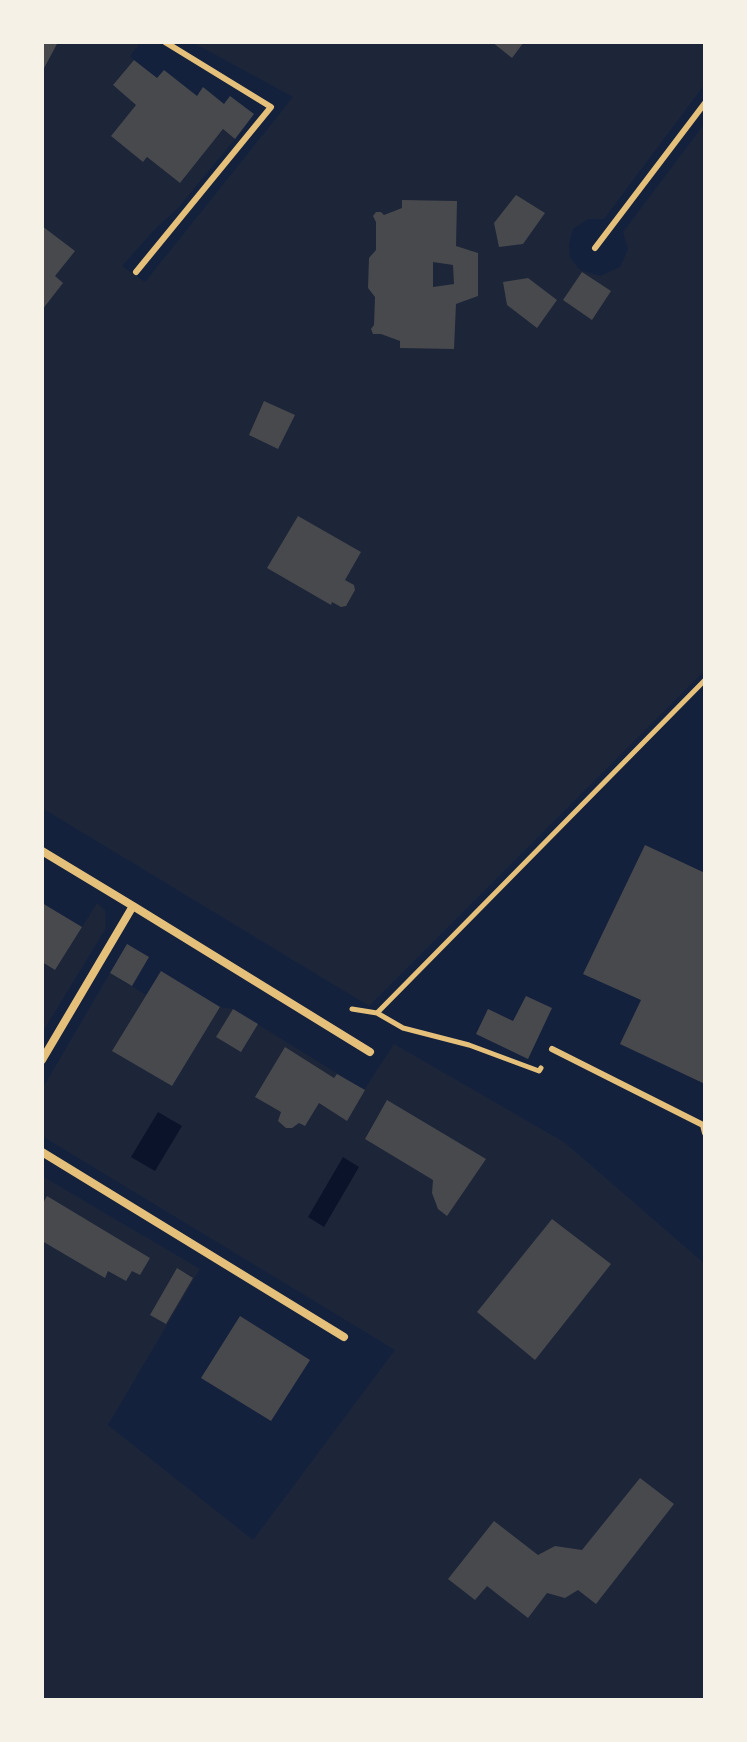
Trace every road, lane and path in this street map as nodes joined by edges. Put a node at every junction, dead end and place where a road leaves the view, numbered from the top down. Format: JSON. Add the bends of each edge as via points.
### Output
{"nodes":[{"id":1,"x":165,"y":42,"type":"edge"},
{"id":2,"x":705,"y":103,"type":"edge"},
{"id":3,"x":595,"y":248,"type":"dead end"},
{"id":4,"x":136,"y":272,"type":"dead end"},
{"id":5,"x":705,"y":680,"type":"edge"},
{"id":6,"x":42,"y":851,"type":"edge"},
{"id":7,"x":133,"y":906,"type":"junction"},
{"id":8,"x":552,"y":1049,"type":"joint"},
{"id":9,"x":370,"y":1052,"type":"dead end"},
{"id":10,"x":42,"y":1060,"type":"edge"},
{"id":11,"x":705,"y":1133,"type":"edge"},
{"id":12,"x":42,"y":1152,"type":"edge"},
{"id":13,"x":344,"y":1337,"type":"dead end"}],
"edges":[{"from":1,"to":4,"type":"lane","via":[[271,107]]},
{"from":2,"to":3,"type":"lane"},
{"from":5,"to":8,"type":"path","via":[[377,1013],[403,1028],[539,1071]]},
{"from":6,"to":7,"type":"street"},
{"from":7,"to":9,"type":"street"},
{"from":7,"to":10,"type":"street"},
{"from":8,"to":11,"type":"lane","via":[[703,1125]]},
{"from":12,"to":13,"type":"street"}]}
